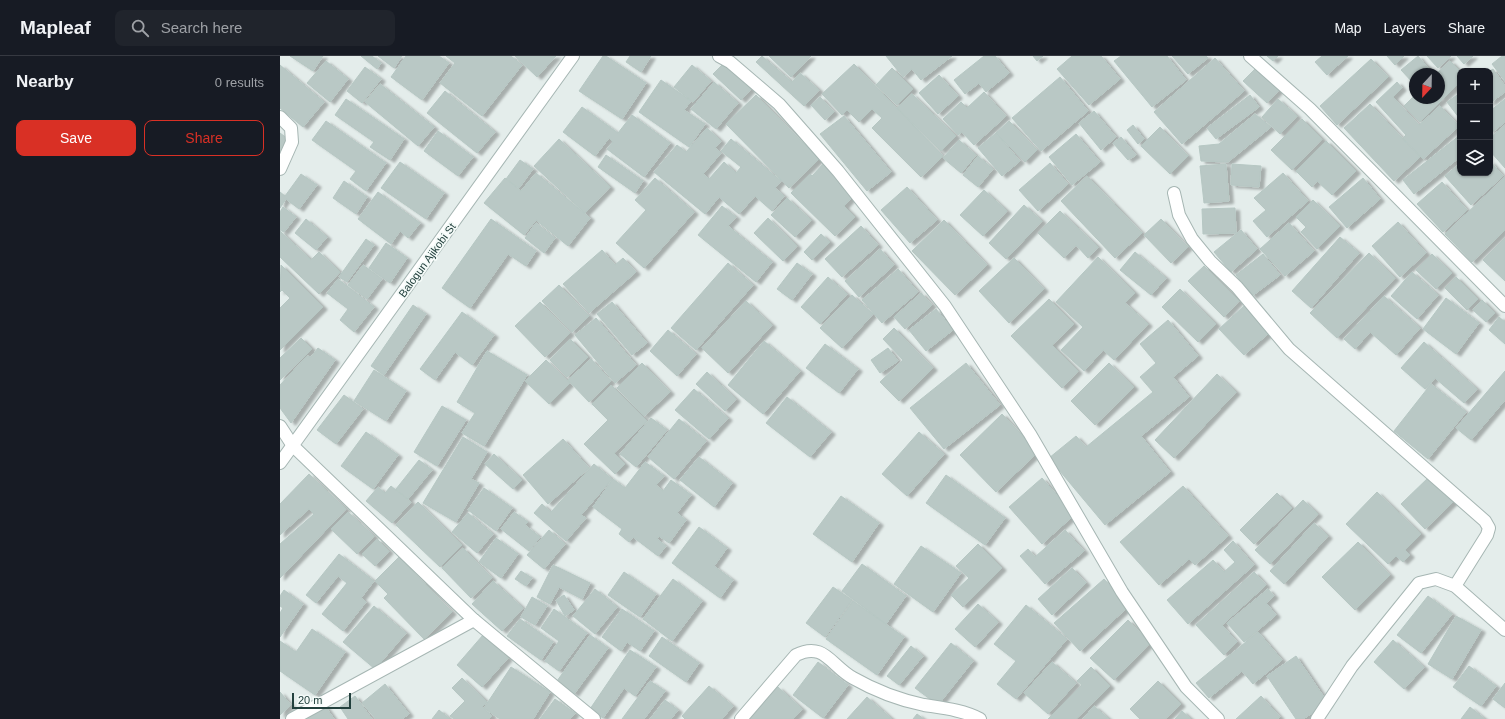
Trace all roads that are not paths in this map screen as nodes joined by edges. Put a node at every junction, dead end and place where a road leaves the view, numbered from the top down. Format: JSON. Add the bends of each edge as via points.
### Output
{"nodes":[{"id":1,"x":573,"y":56,"type":"edge"},
{"id":2,"x":719,"y":56,"type":"edge"},
{"id":3,"x":1250,"y":56,"type":"edge"},
{"id":4,"x":733,"y":59,"type":"edge"},
{"id":5,"x":280,"y":118,"type":"edge"},
{"id":6,"x":280,"y":169,"type":"edge"},
{"id":7,"x":1174,"y":193,"type":"dead end"},
{"id":8,"x":1505,"y":306,"type":"edge"},
{"id":9,"x":280,"y":426,"type":"edge"},
{"id":10,"x":293,"y":446,"type":"junction"},
{"id":11,"x":280,"y":463,"type":"edge"},
{"id":12,"x":1455,"y":586,"type":"junction"},
{"id":13,"x":474,"y":620,"type":"junction"},
{"id":14,"x":1505,"y":630,"type":"edge"},
{"id":15,"x":292,"y":719,"type":"edge"},
{"id":16,"x":594,"y":719,"type":"edge"},
{"id":17,"x":741,"y":719,"type":"edge"},
{"id":18,"x":980,"y":719,"type":"edge"},
{"id":19,"x":1218,"y":719,"type":"edge"},
{"id":20,"x":1318,"y":719,"type":"edge"}],
"edges":[{"from":1,"to":10,"type":"street","name":"Balogun Ajikobi St"},
{"from":2,"to":4,"type":"street"},
{"from":3,"to":8,"type":"street","via":[[1310,109]]},
{"from":4,"to":19,"type":"street","via":[[779,104],[838,171],[945,306],[1030,434],[1122,592],[1186,688]]},
{"from":5,"to":6,"type":"street","via":[[291,128],[292,142]]},
{"from":7,"to":12,"type":"street","via":[[1179,215],[1192,238],[1289,349],[1486,522],[1489,528],[1487,535]]},
{"from":9,"to":10,"type":"street"},
{"from":10,"to":11,"type":"street","name":"Balogun Ajikobi St"},
{"from":10,"to":13,"type":"street"},
{"from":12,"to":14,"type":"street"},
{"from":12,"to":20,"type":"street","via":[[1436,580],[1419,583],[1352,666]]},
{"from":13,"to":15,"type":"street"},
{"from":13,"to":16,"type":"street"},
{"from":17,"to":18,"type":"street","via":[[796,655],[806,650],[819,651],[851,678],[888,694],[970,714]]}]}
